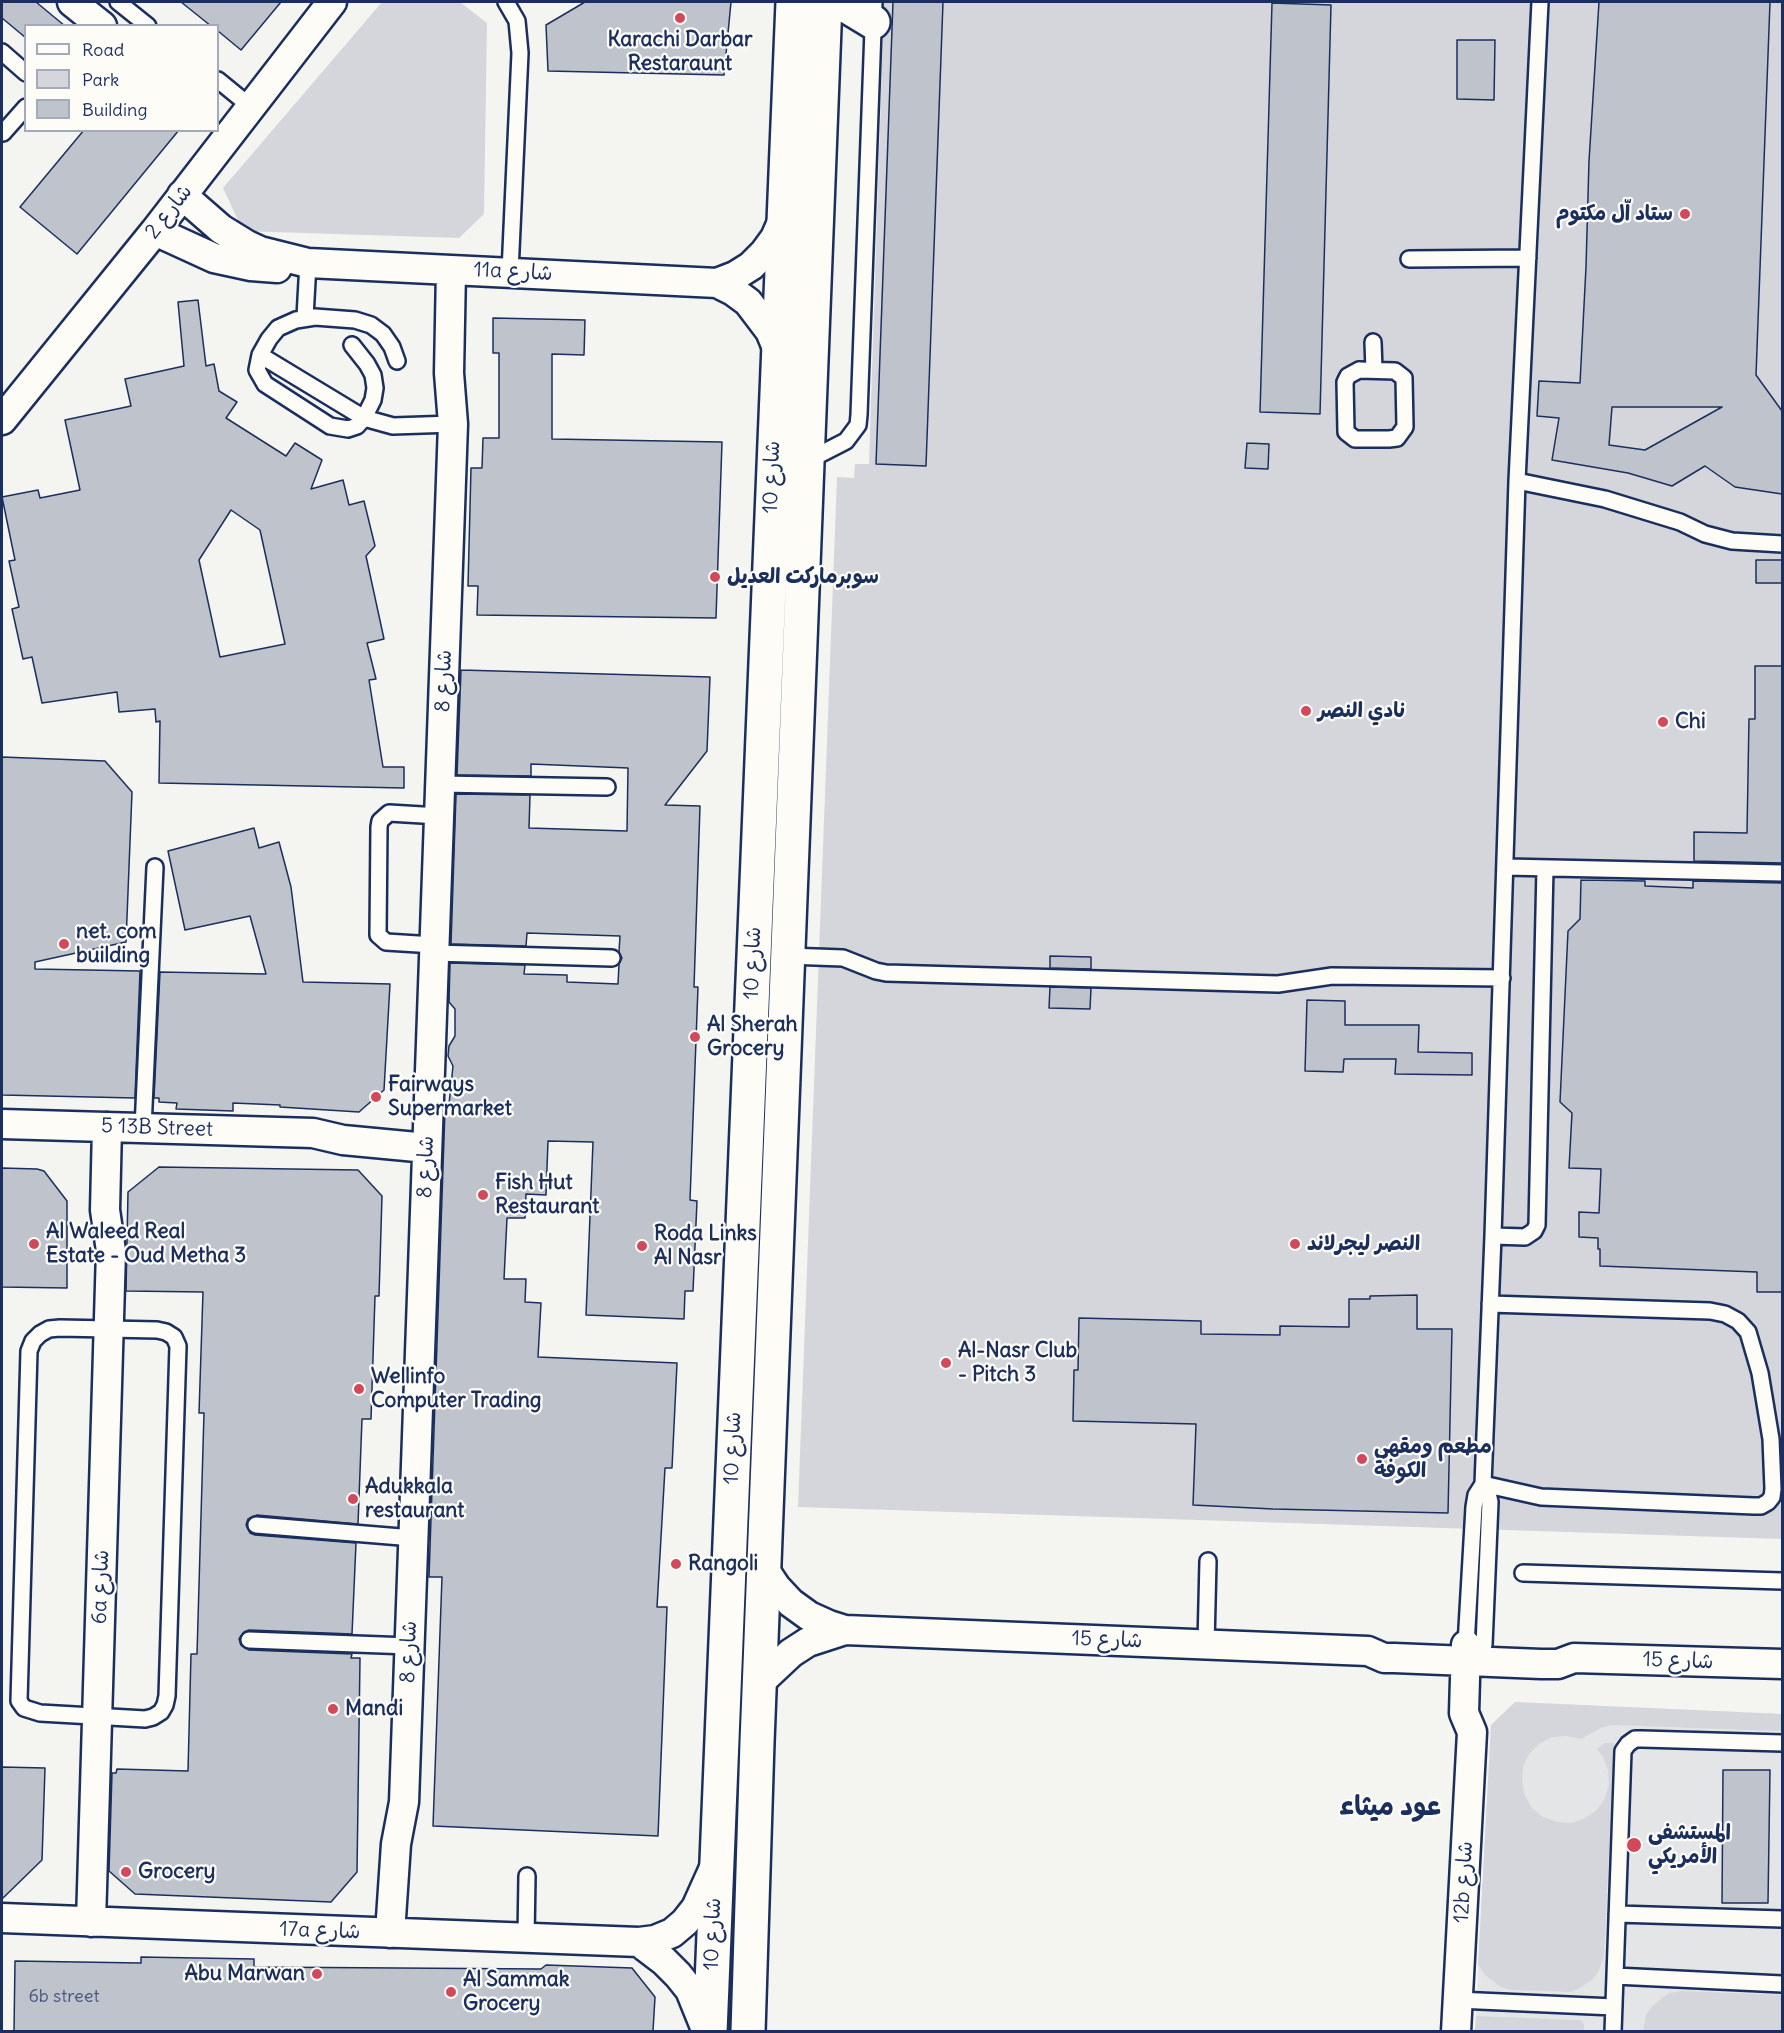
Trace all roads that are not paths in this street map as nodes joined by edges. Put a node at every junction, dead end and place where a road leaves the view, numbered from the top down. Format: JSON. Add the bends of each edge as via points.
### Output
{"nodes":[{"id":1,"x":72,"y":2,"type":"edge"},
{"id":2,"x":118,"y":2,"type":"edge"},
{"id":3,"x":332,"y":2,"type":"edge"},
{"id":4,"x":792,"y":2,"type":"edge"},
{"id":5,"x":825,"y":2,"type":"edge"},
{"id":6,"x":840,"y":2,"type":"edge"},
{"id":7,"x":1540,"y":2,"type":"edge"},
{"id":8,"x":511,"y":3,"type":"edge"},
{"id":9,"x":874,"y":12,"type":"edge"},
{"id":10,"x":100,"y":24,"type":"edge"},
{"id":11,"x":146,"y":24,"type":"edge"},
{"id":12,"x":2,"y":52,"type":"edge"},
{"id":13,"x":24,"y":71,"type":"edge"},
{"id":14,"x":219,"y":81,"type":"edge"},
{"id":15,"x":251,"y":107,"type":"junction"},
{"id":16,"x":24,"y":109,"type":"edge"},
{"id":17,"x":225,"y":123,"type":"edge"},
{"id":18,"x":3,"y":133,"type":"dead end"},
{"id":19,"x":182,"y":195,"type":"junction"},
{"id":20,"x":783,"y":220,"type":"junction"},
{"id":21,"x":155,"y":231,"type":"junction"},
{"id":22,"x":1528,"y":258,"type":"junction"},
{"id":23,"x":1409,"y":259,"type":"dead end"},
{"id":24,"x":308,"y":263,"type":"junction"},
{"id":25,"x":459,"y":270,"type":"junction"},
{"id":26,"x":510,"y":272,"type":"junction"},
{"id":27,"x":717,"y":283,"type":"junction"},
{"id":28,"x":305,"y":317,"type":"junction"},
{"id":29,"x":1373,"y":342,"type":"dead end"},
{"id":30,"x":351,"y":345,"type":"dead end"},
{"id":31,"x":777,"y":348,"type":"junction"},
{"id":32,"x":260,"y":354,"type":"junction"},
{"id":33,"x":397,"y":361,"type":"dead end"},
{"id":34,"x":1374,"y":370,"type":"junction"},
{"id":35,"x":364,"y":418,"type":"junction"},
{"id":36,"x":2,"y":420,"type":"edge"},
{"id":37,"x":453,"y":424,"type":"junction"},
{"id":38,"x":807,"y":461,"type":"junction"},
{"id":39,"x":1517,"y":481,"type":"junction"},
{"id":40,"x":1782,"y":544,"type":"edge"},
{"id":41,"x":440,"y":784,"type":"junction"},
{"id":42,"x":607,"y":787,"type":"dead end"},
{"id":43,"x":439,"y":816,"type":"junction"},
{"id":44,"x":155,"y":867,"type":"dead end"},
{"id":45,"x":1506,"y":867,"type":"junction"},
{"id":46,"x":1545,"y":868,"type":"junction"},
{"id":47,"x":1782,"y":873,"type":"edge"},
{"id":48,"x":434,"y":949,"type":"junction"},
{"id":49,"x":788,"y":956,"type":"junction"},
{"id":50,"x":612,"y":958,"type":"dead end"},
{"id":51,"x":1502,"y":978,"type":"junction"},
{"id":52,"x":2,"y":1124,"type":"edge"},
{"id":53,"x":124,"y":1127,"type":"junction"},
{"id":54,"x":427,"y":1139,"type":"junction"},
{"id":55,"x":1493,"y":1236,"type":"junction"},
{"id":56,"x":1490,"y":1304,"type":"junction"},
{"id":57,"x":108,"y":1329,"type":"junction"},
{"id":58,"x":1483,"y":1484,"type":"junction"},
{"id":59,"x":256,"y":1525,"type":"dead end"},
{"id":60,"x":412,"y":1538,"type":"junction"},
{"id":61,"x":1208,"y":1561,"type":"dead end"},
{"id":62,"x":764,"y":1569,"type":"junction"},
{"id":63,"x":1523,"y":1573,"type":"dead end"},
{"id":64,"x":1782,"y":1581,"type":"edge"},
{"id":65,"x":845,"y":1630,"type":"junction"},
{"id":66,"x":249,"y":1640,"type":"dead end"},
{"id":67,"x":1206,"y":1644,"type":"junction"},
{"id":68,"x":409,"y":1646,"type":"junction"},
{"id":69,"x":1475,"y":1653,"type":"junction"},
{"id":70,"x":1782,"y":1665,"type":"edge"},
{"id":71,"x":759,"y":1683,"type":"junction"},
{"id":72,"x":97,"y":1716,"type":"junction"},
{"id":73,"x":1782,"y":1743,"type":"edge"},
{"id":74,"x":716,"y":1864,"type":"junction"},
{"id":75,"x":527,"y":1876,"type":"dead end"},
{"id":76,"x":1617,"y":1914,"type":"junction"},
{"id":77,"x":2,"y":1918,"type":"edge"},
{"id":78,"x":1782,"y":1919,"type":"edge"},
{"id":79,"x":91,"y":1922,"type":"junction"},
{"id":80,"x":399,"y":1934,"type":"junction"},
{"id":81,"x":526,"y":1938,"type":"junction"},
{"id":82,"x":639,"y":1942,"type":"junction"},
{"id":83,"x":1615,"y":1976,"type":"junction"},
{"id":84,"x":1782,"y":1984,"type":"edge"},
{"id":85,"x":1457,"y":2000,"type":"junction"},
{"id":86,"x":1614,"y":2007,"type":"junction"},
{"id":87,"x":708,"y":2031,"type":"edge"},
{"id":88,"x":748,"y":2031,"type":"edge"},
{"id":89,"x":1456,"y":2031,"type":"edge"},
{"id":90,"x":1612,"y":2031,"type":"edge"}],
"edges":[{"from":1,"to":10,"type":"street"},
{"from":2,"to":11,"type":"lane"},
{"from":3,"to":15,"type":"street","name":"شارع 2"},
{"from":4,"to":20,"type":"main road","name":"شارع 10"},
{"from":5,"to":38,"type":"main road","name":"شارع 10"},
{"from":6,"to":9,"type":"main road"},
{"from":7,"to":22,"type":"lane"},
{"from":8,"to":26,"type":"lane","via":[[520,53]]},
{"from":9,"to":38,"type":"lane","via":[[860,415],[846,441]]},
{"from":12,"to":13,"type":"lane"},
{"from":14,"to":15,"type":"lane"},
{"from":15,"to":17,"type":"street","name":"شارع 2"},
{"from":16,"to":18,"type":"lane"},
{"from":17,"to":19,"type":"street","name":"شارع 2"},
{"from":19,"to":21,"type":"street","name":"شارع 2"},
{"from":19,"to":24,"type":"street","name":"11a شارع","via":[[246,245]]},
{"from":20,"to":27,"type":"street","name":"11a شارع","via":[[776,238],[751,266]]},
{"from":20,"to":31,"type":"main road","name":"شارع 10"},
{"from":21,"to":24,"type":"street","name":"11a شارع","via":[[233,263],[275,268]]},
{"from":21,"to":36,"type":"street","name":"شارع 2"},
{"from":22,"to":23,"type":"lane"},
{"from":22,"to":39,"type":"lane"},
{"from":24,"to":25,"type":"street","name":"11a شارع"},
{"from":24,"to":28,"type":"lane"},
{"from":25,"to":26,"type":"street","name":"11a شارع"},
{"from":25,"to":37,"type":"street","name":"شارع 8","via":[[449,373]]},
{"from":26,"to":27,"type":"street","name":"11a شارع"},
{"from":27,"to":31,"type":"street","name":"11a شارع","via":[[748,302],[770,331]]},
{"from":28,"to":32,"type":"lane","via":[[278,328]]},
{"from":28,"to":33,"type":"lane","via":[[355,320],[371,325],[388,340]]},
{"from":29,"to":34,"type":"lane"},
{"from":30,"to":35,"type":"lane","via":[[373,375],[373,400]]},
{"from":31,"to":74,"type":"main road","name":"شارع 10"},
{"from":32,"to":35,"type":"lane"},
{"from":32,"to":35,"type":"lane","via":[[257,370],[265,384],[330,426],[348,429]]},
{"from":34,"to":34,"type":"lane","via":[[1353,372],[1345,382],[1345,426],[1355,439],[1397,438],[1405,427],[1404,378],[1395,371]]},
{"from":35,"to":37,"type":"lane","via":[[393,426]]},
{"from":37,"to":41,"type":"street","name":"شارع 8"},
{"from":38,"to":49,"type":"main road","name":"شارع 10"},
{"from":39,"to":40,"type":"lane","via":[[1605,499],[1732,541]]},
{"from":39,"to":45,"type":"lane"},
{"from":41,"to":42,"type":"lane"},
{"from":41,"to":43,"type":"street","name":"شارع 8"},
{"from":43,"to":48,"type":"street","name":"شارع 8"},
{"from":43,"to":48,"type":"lane","via":[[389,813],[379,827],[378,935],[386,942]]},
{"from":44,"to":53,"type":"lane"},
{"from":45,"to":46,"type":"lane"},
{"from":45,"to":51,"type":"lane"},
{"from":46,"to":47,"type":"lane"},
{"from":46,"to":55,"type":"lane","via":[[1537,1225],[1525,1237]]},
{"from":48,"to":50,"type":"lane"},
{"from":48,"to":54,"type":"street","name":"شارع 8"},
{"from":49,"to":51,"type":"lane","via":[[843,958],[886,973],[1278,984],[1332,976]]},
{"from":49,"to":62,"type":"main road","name":"شارع 10"},
{"from":51,"to":55,"type":"lane"},
{"from":52,"to":53,"type":"street","name":"5 13B Street"},
{"from":53,"to":54,"type":"street","name":"5 13B Street","via":[[313,1133],[343,1140]]},
{"from":53,"to":57,"type":"street","name":"6a شارع","via":[[105,1210],[111,1251]]},
{"from":54,"to":60,"type":"street","name":"شارع 8"},
{"from":55,"to":56,"type":"lane"},
{"from":56,"to":58,"type":"lane"},
{"from":56,"to":58,"type":"lane","via":[[1710,1311],[1738,1321],[1748,1332],[1760,1373],[1771,1439],[1773,1489],[1768,1502],[1754,1506],[1541,1497]]},
{"from":57,"to":72,"type":"street","name":"6a شارع"},
{"from":57,"to":72,"type":"lane","via":[[166,1332],[174,1337],[178,1355],[165,1705],[145,1719]]},
{"from":57,"to":72,"type":"lane","via":[[49,1329],[33,1341],[29,1351],[18,1693],[19,1701],[31,1712]]},
{"from":58,"to":69,"type":"lane","via":[[1474,1507]]},
{"from":59,"to":60,"type":"lane"},
{"from":60,"to":68,"type":"street","name":"شارع 8"},
{"from":61,"to":67,"type":"lane"},
{"from":62,"to":65,"type":"street","name":"شارع 15","via":[[791,1603],[809,1616]]},
{"from":62,"to":71,"type":"main road","name":"شارع 10"},
{"from":63,"to":64,"type":"lane"},
{"from":65,"to":67,"type":"street","name":"شارع 15"},
{"from":65,"to":71,"type":"street","name":"شارع 15","via":[[808,1642],[790,1653]]},
{"from":66,"to":68,"type":"lane"},
{"from":67,"to":69,"type":"street","name":"شارع 15","via":[[1368,1651],[1394,1643]]},
{"from":68,"to":80,"type":"street","name":"شارع 8","via":[[404,1802],[396,1844]]},
{"from":69,"to":70,"type":"street","name":"شارع 15","via":[[1551,1648],[1574,1658]]},
{"from":69,"to":85,"type":"street","name":"12b شارع","via":[[1464,1713],[1472,1732]]},
{"from":71,"to":88,"type":"main road","name":"شارع 10"},
{"from":72,"to":79,"type":"street","name":"6a شارع"},
{"from":73,"to":76,"type":"lane","via":[[1642,1738],[1628,1744],[1623,1751]]},
{"from":74,"to":82,"type":"street","name":"17a شارع","via":[[696,1908],[685,1922],[656,1940]]},
{"from":74,"to":87,"type":"main road","name":"شارع 10"},
{"from":75,"to":81,"type":"lane"},
{"from":76,"to":78,"type":"lane"},
{"from":76,"to":83,"type":"lane"},
{"from":77,"to":79,"type":"street","name":"17a شارع"},
{"from":79,"to":80,"type":"street","name":"17a شارع"},
{"from":80,"to":81,"type":"street","name":"17a شارع"},
{"from":81,"to":82,"type":"street","name":"17a شارع"},
{"from":82,"to":87,"type":"street","via":[[664,1961],[690,1990]]},
{"from":83,"to":84,"type":"lane"},
{"from":83,"to":86,"type":"lane"},
{"from":85,"to":86,"type":"lane"},
{"from":85,"to":89,"type":"street","name":"12b شارع"},
{"from":86,"to":90,"type":"lane"}]}
